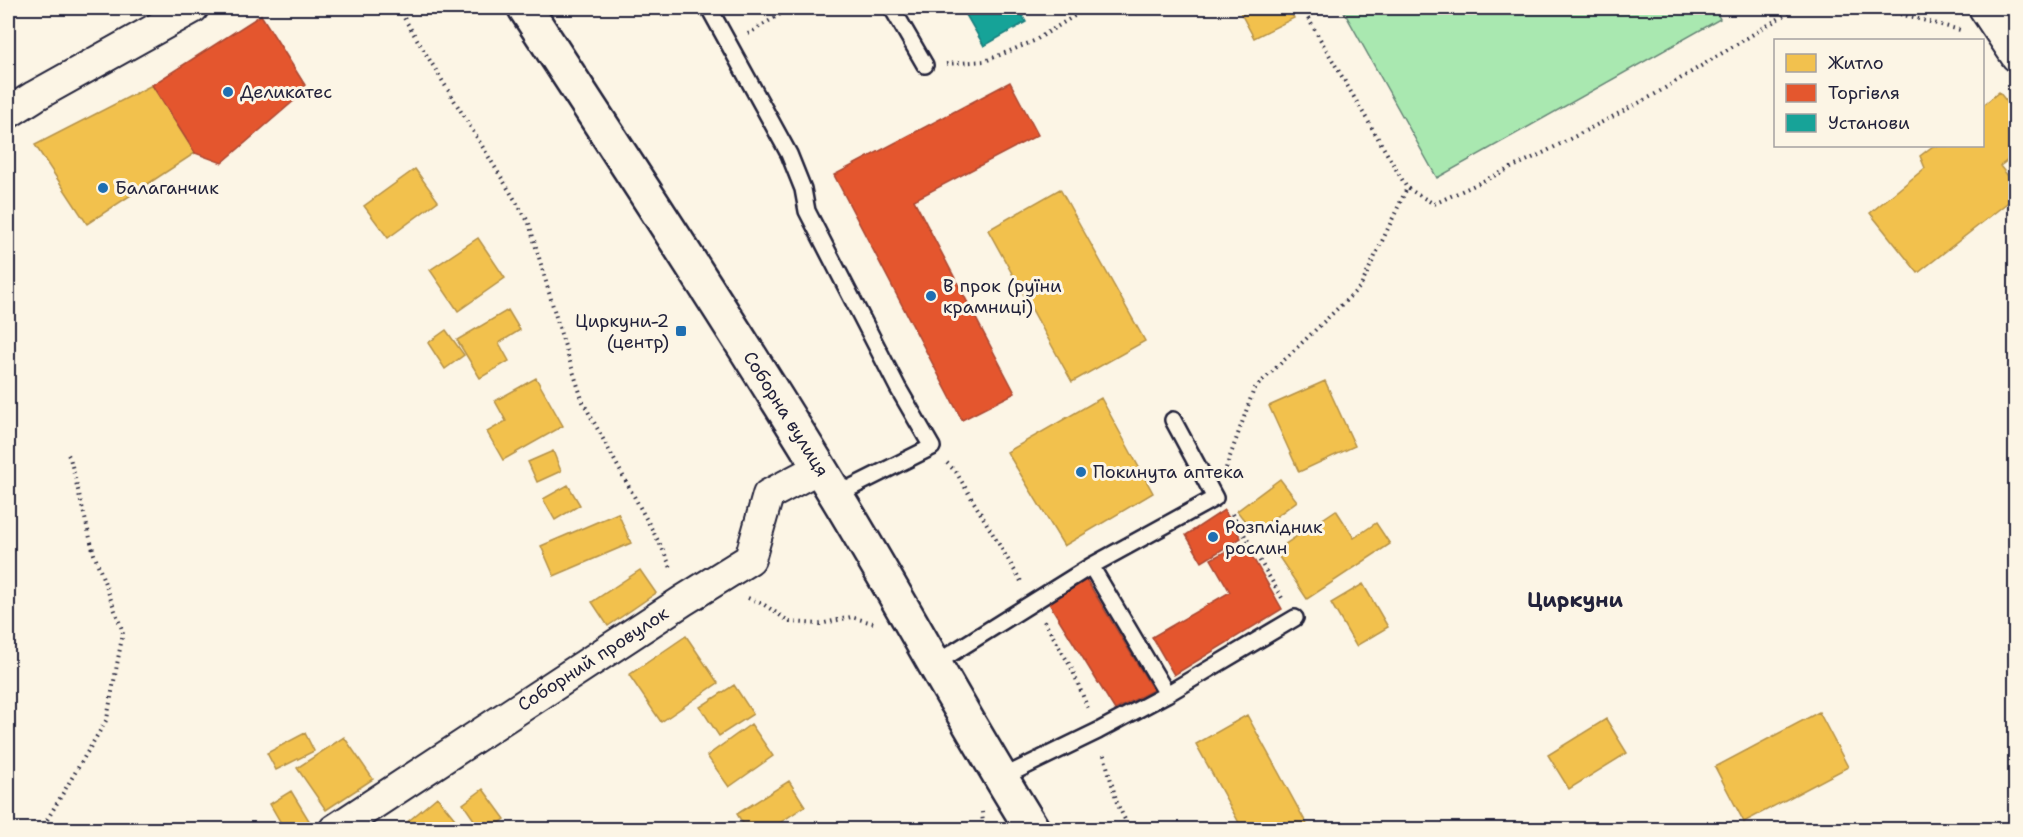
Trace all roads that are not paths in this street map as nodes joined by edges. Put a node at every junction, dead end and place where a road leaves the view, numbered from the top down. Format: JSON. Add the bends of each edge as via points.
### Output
{"nodes":[{"id":1,"x":193,"y":8,"type":"edge"},
{"id":2,"x":525,"y":8,"type":"edge"},
{"id":3,"x":709,"y":8,"type":"edge"},
{"id":4,"x":892,"y":8,"type":"edge"},
{"id":5,"x":1984,"y":8,"type":"edge"},
{"id":6,"x":2011,"y":49,"type":"edge"},
{"id":7,"x":925,"y":65,"type":"road end"},
{"id":8,"x":8,"y":114,"type":"edge"},
{"id":9,"x":1173,"y":420,"type":"dead end"},
{"id":10,"x":819,"y":468,"type":"junction"},
{"id":11,"x":836,"y":495,"type":"junction"},
{"id":12,"x":1091,"y":566,"type":"junction"},
{"id":13,"x":1294,"y":618,"type":"road end"},
{"id":14,"x":933,"y":664,"type":"junction"},
{"id":15,"x":1167,"y":694,"type":"junction"},
{"id":16,"x":990,"y":790,"type":"junction"},
{"id":17,"x":334,"y":830,"type":"edge"},
{"id":18,"x":1033,"y":830,"type":"edge"}],
"edges":[{"from":1,"to":8,"type":"street"},
{"from":2,"to":10,"type":"street","name":"Соборна вулиця","via":[[690,260]]},
{"from":3,"to":11,"type":"lane","via":[[789,154],[807,212],[932,447]]},
{"from":4,"to":7,"type":"lane"},
{"from":5,"to":6,"type":"street"},
{"from":9,"to":12,"type":"lane","via":[[1215,498]]},
{"from":10,"to":11,"type":"street","name":"Соборна вулиця"},
{"from":10,"to":17,"type":"street","name":"Соборний провулок","via":[[768,495],[750,559]]},
{"from":11,"to":14,"type":"street","name":"Соборна вулиця"},
{"from":12,"to":14,"type":"lane"},
{"from":12,"to":15,"type":"lane"},
{"from":13,"to":15,"type":"lane"},
{"from":14,"to":16,"type":"street","name":"Соборна вулиця"},
{"from":15,"to":16,"type":"lane"},
{"from":16,"to":18,"type":"street","name":"Соборна вулиця"}]}
